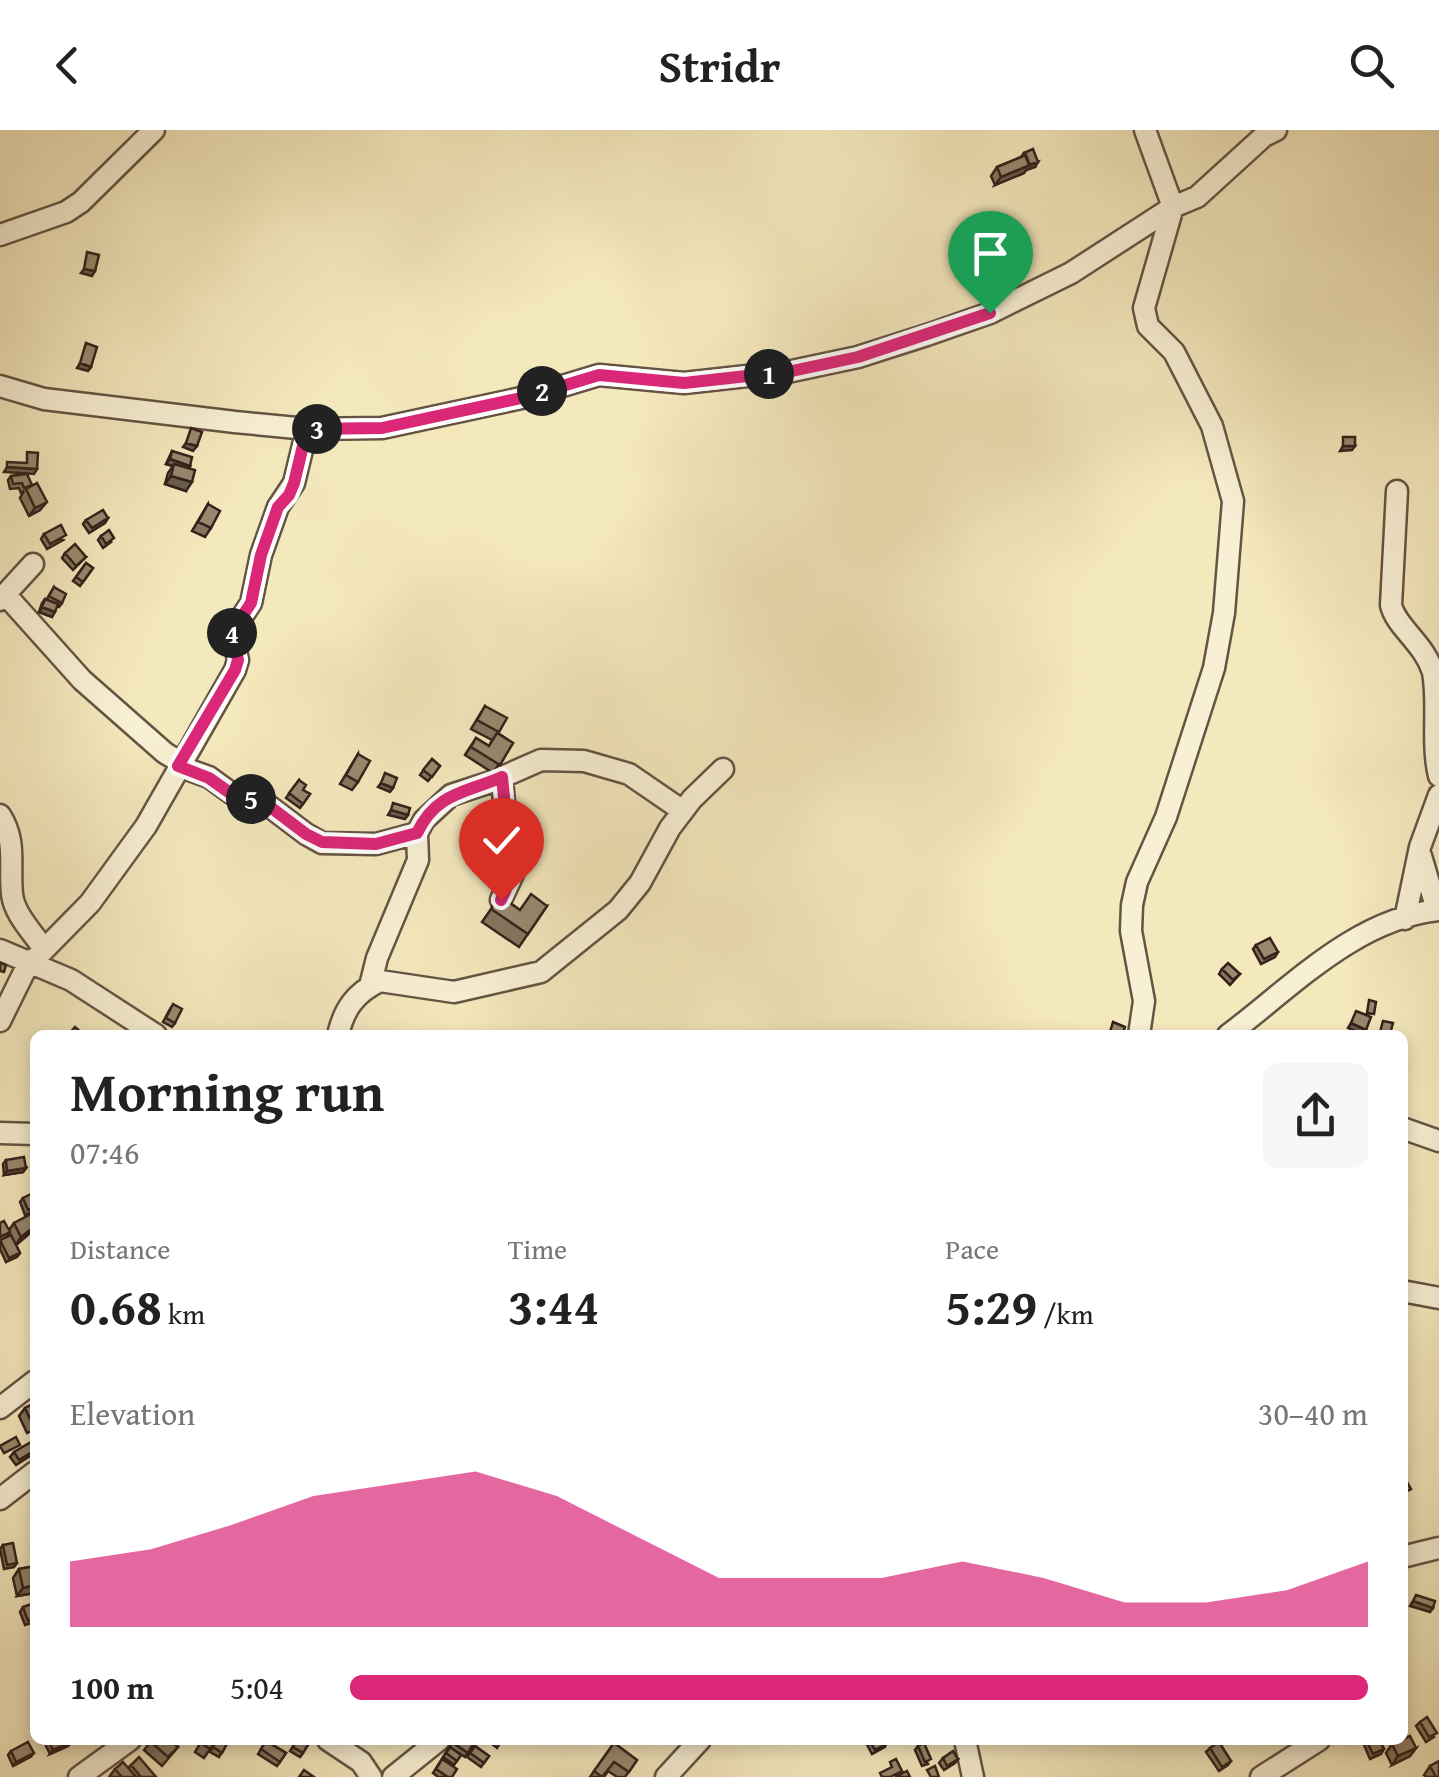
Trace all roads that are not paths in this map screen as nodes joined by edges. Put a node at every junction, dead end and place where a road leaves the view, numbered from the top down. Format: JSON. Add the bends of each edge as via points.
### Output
{"nodes":[{"id":1,"x":153,"y":130,"type":"edge"},
{"id":2,"x":1146,"y":130,"type":"edge"},
{"id":3,"x":1276,"y":130,"type":"edge"},
{"id":4,"x":1173,"y":206,"type":"junction"},
{"id":5,"x":0,"y":235,"type":"edge"},
{"id":6,"x":0,"y":386,"type":"edge"},
{"id":7,"x":307,"y":429,"type":"junction"},
{"id":8,"x":1397,"y":491,"type":"dead end"},
{"id":9,"x":33,"y":564,"type":"dead end"},
{"id":10,"x":2,"y":597,"type":"edge"},
{"id":11,"x":179,"y":764,"type":"junction"},
{"id":12,"x":723,"y":769,"type":"dead end"},
{"id":13,"x":1439,"y":776,"type":"edge"},
{"id":14,"x":502,"y":777,"type":"junction"},
{"id":15,"x":1439,"y":795,"type":"edge"},
{"id":16,"x":683,"y":810,"type":"junction"},
{"id":17,"x":0,"y":816,"type":"edge"},
{"id":18,"x":417,"y":833,"type":"junction"},
{"id":19,"x":1420,"y":849,"type":"junction"},
{"id":20,"x":501,"y":900,"type":"edge"},
{"id":21,"x":1438,"y":910,"type":"edge"},
{"id":22,"x":1404,"y":919,"type":"junction"},
{"id":23,"x":0,"y":950,"type":"edge"},
{"id":24,"x":36,"y":957,"type":"junction"},
{"id":25,"x":370,"y":986,"type":"junction"},
{"id":26,"x":0,"y":1022,"type":"edge"},
{"id":27,"x":126,"y":1026,"type":"edge"},
{"id":28,"x":339,"y":1030,"type":"edge"},
{"id":29,"x":1140,"y":1030,"type":"edge"},
{"id":30,"x":1234,"y":1030,"type":"edge"},
{"id":31,"x":1408,"y":1130,"type":"edge"},
{"id":32,"x":0,"y":1133,"type":"edge"},
{"id":33,"x":30,"y":1134,"type":"edge"},
{"id":34,"x":1439,"y":1141,"type":"edge"},
{"id":35,"x":1408,"y":1292,"type":"edge"},
{"id":36,"x":1439,"y":1298,"type":"edge"},
{"id":37,"x":30,"y":1385,"type":"edge"},
{"id":38,"x":0,"y":1408,"type":"edge"},
{"id":39,"x":30,"y":1476,"type":"edge"},
{"id":40,"x":0,"y":1499,"type":"edge"},
{"id":41,"x":1439,"y":1548,"type":"edge"},
{"id":42,"x":1408,"y":1555,"type":"edge"},
{"id":43,"x":123,"y":1745,"type":"edge"},
{"id":44,"x":336,"y":1745,"type":"edge"},
{"id":45,"x":433,"y":1745,"type":"edge"},
{"id":46,"x":695,"y":1745,"type":"edge"},
{"id":47,"x":966,"y":1745,"type":"edge"},
{"id":48,"x":1312,"y":1745,"type":"edge"},
{"id":49,"x":1273,"y":1774,"type":"edge"},
{"id":50,"x":79,"y":1777,"type":"edge"},
{"id":51,"x":371,"y":1777,"type":"edge"},
{"id":52,"x":393,"y":1777,"type":"edge"},
{"id":53,"x":666,"y":1777,"type":"edge"},
{"id":54,"x":973,"y":1777,"type":"edge"}],
"edges":[{"from":1,"to":5,"type":"street","via":[[81,202]]},
{"from":2,"to":4,"type":"street"},
{"from":3,"to":4,"type":"street","via":[[1197,196]]},
{"from":4,"to":7,"type":"street","via":[[1071,273],[990,313],[858,357],[684,383],[599,375],[382,428]]},
{"from":4,"to":29,"type":"street","via":[[1144,308],[1148,326],[1174,352],[1212,426],[1233,501],[1214,668],[1132,906],[1144,1002]]},
{"from":6,"to":7,"type":"street","via":[[44,399]]},
{"from":7,"to":11,"type":"street","via":[[294,483],[261,555],[251,603],[232,632],[235,670]]},
{"from":8,"to":13,"type":"street","via":[[1391,605],[1434,674]]},
{"from":9,"to":10,"type":"street"},
{"from":10,"to":11,"type":"street","via":[[82,680]]},
{"from":11,"to":18,"type":"street","via":[[269,806],[322,842],[376,844]]},
{"from":11,"to":24,"type":"street","via":[[105,884]]},
{"from":12,"to":16,"type":"street"},
{"from":14,"to":16,"type":"street","via":[[541,760],[584,762],[628,774]]},
{"from":14,"to":18,"type":"street","via":[[451,795]]},
{"from":14,"to":20,"type":"street","via":[[520,859]]},
{"from":15,"to":19,"type":"street"},
{"from":16,"to":25,"type":"street","via":[[618,910],[541,972],[454,992],[388,980]]},
{"from":17,"to":24,"type":"street","via":[[12,847],[12,894]]},
{"from":18,"to":25,"type":"street","via":[[418,860]]},
{"from":19,"to":21,"type":"street"},
{"from":19,"to":22,"type":"street"},
{"from":21,"to":22,"type":"street"},
{"from":22,"to":30,"type":"street","via":[[1357,936]]},
{"from":23,"to":24,"type":"street"},
{"from":24,"to":26,"type":"street"},
{"from":24,"to":27,"type":"street"},
{"from":25,"to":28,"type":"street","via":[[354,997]]},
{"from":31,"to":34,"type":"street"},
{"from":32,"to":33,"type":"street"},
{"from":35,"to":36,"type":"street"},
{"from":37,"to":38,"type":"street"},
{"from":39,"to":40,"type":"street"},
{"from":41,"to":42,"type":"street"},
{"from":43,"to":50,"type":"street"},
{"from":44,"to":51,"type":"street"},
{"from":45,"to":52,"type":"street"},
{"from":46,"to":53,"type":"street"},
{"from":47,"to":54,"type":"street"},
{"from":48,"to":49,"type":"street"}]}
